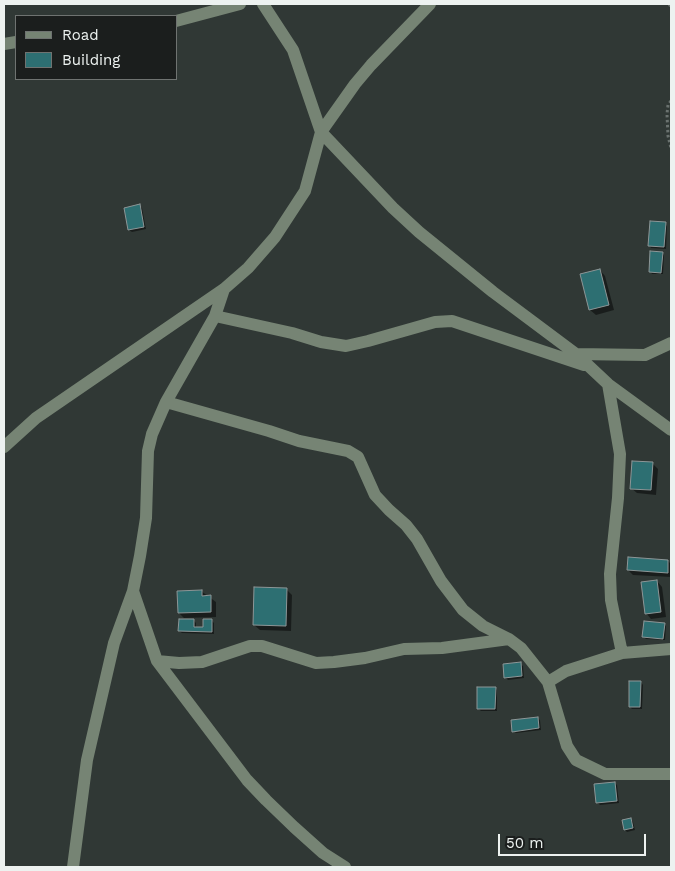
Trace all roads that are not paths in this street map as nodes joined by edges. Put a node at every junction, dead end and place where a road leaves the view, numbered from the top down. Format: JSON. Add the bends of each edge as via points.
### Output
{"nodes":[{"id":1,"x":240,"y":4,"type":"edge"},
{"id":2,"x":263,"y":4,"type":"edge"},
{"id":3,"x":430,"y":4,"type":"edge"},
{"id":4,"x":178,"y":20,"type":"edge"},
{"id":5,"x":321,"y":132,"type":"junction"},
{"id":6,"x":224,"y":288,"type":"junction"},
{"id":7,"x":216,"y":316,"type":"junction"},
{"id":8,"x":671,"y":343,"type":"edge"},
{"id":9,"x":576,"y":354,"type":"junction"},
{"id":10,"x":586,"y":365,"type":"junction"},
{"id":11,"x":608,"y":384,"type":"junction"},
{"id":12,"x":166,"y":402,"type":"junction"},
{"id":13,"x":671,"y":430,"type":"edge"},
{"id":14,"x":4,"y":447,"type":"edge"},
{"id":15,"x":133,"y":591,"type":"junction"},
{"id":16,"x":510,"y":639,"type":"junction"},
{"id":17,"x":671,"y":649,"type":"edge"},
{"id":18,"x":622,"y":652,"type":"junction"},
{"id":19,"x":158,"y":661,"type":"junction"},
{"id":20,"x":548,"y":682,"type":"junction"},
{"id":21,"x":671,"y":774,"type":"edge"},
{"id":22,"x":323,"y":853,"type":"junction"},
{"id":23,"x":69,"y":866,"type":"edge"},
{"id":24,"x":327,"y":867,"type":"edge"},
{"id":25,"x":345,"y":867,"type":"edge"}],
"edges":[{"from":1,"to":4,"type":"street"},
{"from":2,"to":5,"type":"street","via":[[293,50]]},
{"from":3,"to":5,"type":"street","via":[[371,65]]},
{"from":5,"to":6,"type":"street","via":[[305,191],[276,237],[248,268]]},
{"from":5,"to":9,"type":"street","via":[[419,232]]},
{"from":6,"to":7,"type":"street"},
{"from":6,"to":14,"type":"street","via":[[36,418]]},
{"from":7,"to":10,"type":"street","via":[[346,346],[435,322],[452,321]]},
{"from":7,"to":12,"type":"street"},
{"from":8,"to":9,"type":"street","via":[[645,355]]},
{"from":9,"to":10,"type":"street"},
{"from":10,"to":11,"type":"street"},
{"from":11,"to":13,"type":"street"},
{"from":11,"to":18,"type":"street","via":[[620,454],[610,574],[611,600]]},
{"from":12,"to":15,"type":"street","via":[[148,451],[146,518]]},
{"from":12,"to":16,"type":"street","via":[[299,441],[348,451],[358,457],[376,495],[417,538],[441,581],[463,610],[482,626]]},
{"from":15,"to":19,"type":"street"},
{"from":15,"to":23,"type":"street","via":[[114,643],[87,760]]},
{"from":16,"to":19,"type":"street","via":[[404,649],[334,662],[316,663],[262,646],[250,646],[202,662]]},
{"from":16,"to":20,"type":"street"},
{"from":17,"to":18,"type":"street"},
{"from":18,"to":20,"type":"street","via":[[566,671]]},
{"from":19,"to":22,"type":"street","via":[[247,780]]},
{"from":20,"to":21,"type":"street","via":[[567,746],[576,760],[605,774]]},
{"from":22,"to":24,"type":"street"},
{"from":22,"to":25,"type":"street"}]}
